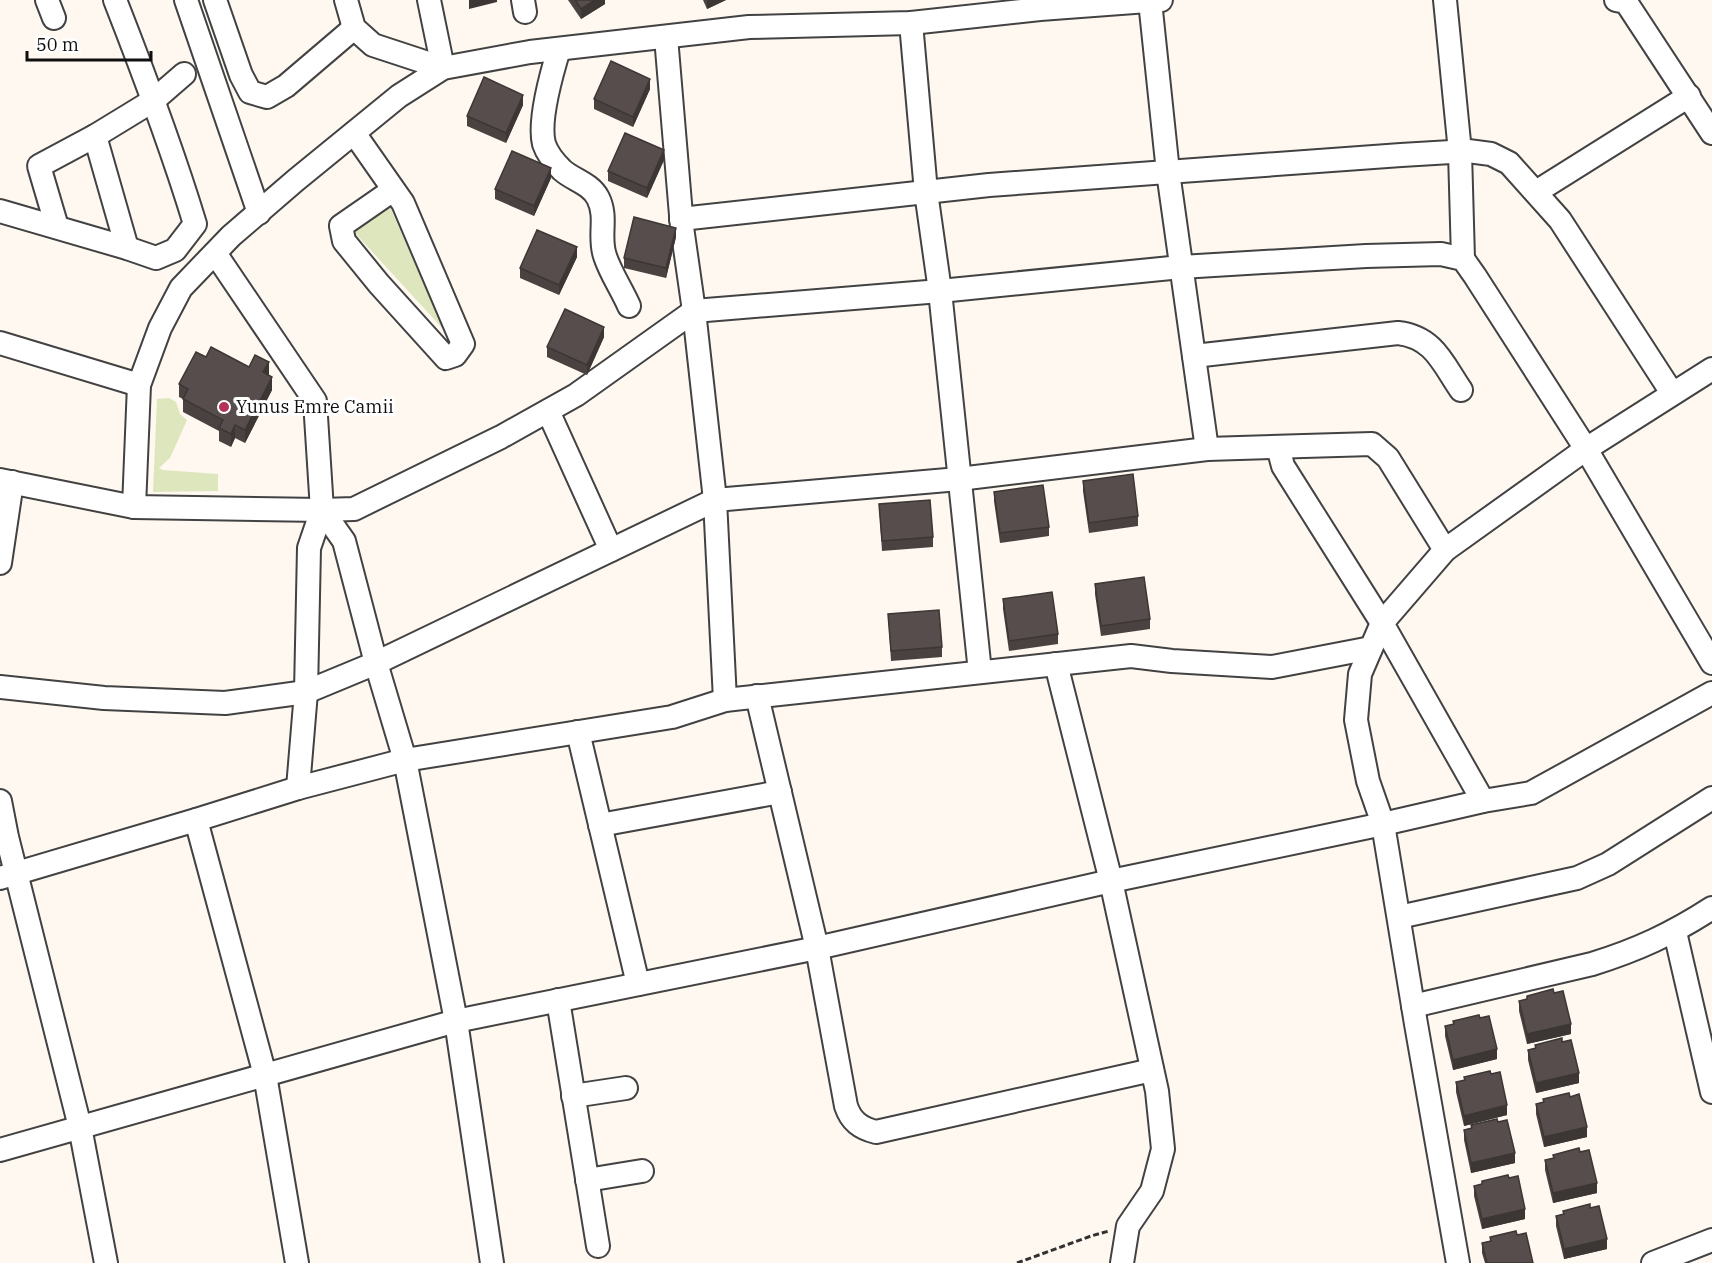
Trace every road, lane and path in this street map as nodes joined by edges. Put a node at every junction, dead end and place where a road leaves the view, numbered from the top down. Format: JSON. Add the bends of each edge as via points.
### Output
{"nodes":[{"id":1,"x":115,"y":0,"type":"edge"},
{"id":2,"x":186,"y":0,"type":"edge"},
{"id":3,"x":215,"y":0,"type":"edge"},
{"id":4,"x":346,"y":0,"type":"edge"},
{"id":5,"x":429,"y":0,"type":"edge"},
{"id":6,"x":1445,"y":0,"type":"edge"},
{"id":7,"x":1156,"y":1,"type":"edge"},
{"id":8,"x":1623,"y":1,"type":"edge"},
{"id":9,"x":1039,"y":5,"type":"edge"},
{"id":10,"x":911,"y":23,"type":"junction"},
{"id":11,"x":354,"y":28,"type":"junction"},
{"id":12,"x":666,"y":37,"type":"junction"},
{"id":13,"x":559,"y":49,"type":"junction"},
{"id":14,"x":443,"y":68,"type":"junction"},
{"id":15,"x":184,"y":74,"type":"dead end"},
{"id":16,"x":1689,"y":96,"type":"junction"},
{"id":17,"x":154,"y":100,"type":"junction"},
{"id":18,"x":354,"y":133,"type":"junction"},
{"id":19,"x":1712,"y":133,"type":"edge"},
{"id":20,"x":95,"y":136,"type":"junction"},
{"id":21,"x":1460,"y":152,"type":"junction"},
{"id":22,"x":1168,"y":172,"type":"junction"},
{"id":23,"x":393,"y":190,"type":"junction"},
{"id":24,"x":926,"y":192,"type":"junction"},
{"id":25,"x":1536,"y":192,"type":"junction"},
{"id":26,"x":0,"y":211,"type":"edge"},
{"id":27,"x":259,"y":213,"type":"junction"},
{"id":28,"x":681,"y":219,"type":"junction"},
{"id":29,"x":57,"y":227,"type":"junction"},
{"id":30,"x":127,"y":248,"type":"junction"},
{"id":31,"x":215,"y":253,"type":"junction"},
{"id":32,"x":1463,"y":259,"type":"junction"},
{"id":33,"x":1181,"y":267,"type":"junction"},
{"id":34,"x":940,"y":291,"type":"junction"},
{"id":35,"x":629,"y":306,"type":"dead end"},
{"id":36,"x":694,"y":311,"type":"junction"},
{"id":37,"x":0,"y":344,"type":"edge"},
{"id":38,"x":1194,"y":356,"type":"junction"},
{"id":39,"x":1712,"y":369,"type":"edge"},
{"id":40,"x":139,"y":385,"type":"junction"},
{"id":41,"x":1461,"y":390,"type":"dead end"},
{"id":42,"x":1672,"y":393,"type":"junction"},
{"id":43,"x":548,"y":411,"type":"junction"},
{"id":44,"x":1278,"y":447,"type":"junction"},
{"id":45,"x":1207,"y":449,"type":"junction"},
{"id":46,"x":1586,"y":449,"type":"junction"},
{"id":47,"x":959,"y":479,"type":"junction"},
{"id":48,"x":6,"y":481,"type":"edge"},
{"id":49,"x":715,"y":500,"type":"junction"},
{"id":50,"x":134,"y":507,"type":"junction"},
{"id":51,"x":322,"y":510,"type":"junction"},
{"id":52,"x":611,"y":550,"type":"junction"},
{"id":53,"x":1445,"y":550,"type":"junction"},
{"id":54,"x":0,"y":563,"type":"edge"},
{"id":55,"x":1382,"y":623,"type":"junction"},
{"id":56,"x":1371,"y":648,"type":"junction"},
{"id":57,"x":376,"y":663,"type":"junction"},
{"id":58,"x":1712,"y":663,"type":"edge"},
{"id":59,"x":1056,"y":664,"type":"junction"},
{"id":60,"x":980,"y":672,"type":"junction"},
{"id":61,"x":0,"y":687,"type":"edge"},
{"id":62,"x":306,"y":692,"type":"junction"},
{"id":63,"x":1712,"y":693,"type":"edge"},
{"id":64,"x":757,"y":696,"type":"junction"},
{"id":65,"x":724,"y":700,"type":"junction"},
{"id":66,"x":578,"y":732,"type":"junction"},
{"id":67,"x":405,"y":760,"type":"junction"},
{"id":68,"x":298,"y":788,"type":"junction"},
{"id":69,"x":780,"y":792,"type":"junction"},
{"id":70,"x":1712,"y":798,"type":"edge"},
{"id":71,"x":0,"y":801,"type":"edge"},
{"id":72,"x":1483,"y":801,"type":"junction"},
{"id":73,"x":196,"y":820,"type":"junction"},
{"id":74,"x":1383,"y":824,"type":"junction"},
{"id":75,"x":600,"y":825,"type":"junction"},
{"id":76,"x":8,"y":876,"type":"edge"},
{"id":77,"x":1111,"y":881,"type":"junction"},
{"id":78,"x":1712,"y":908,"type":"edge"},
{"id":79,"x":1399,"y":917,"type":"junction"},
{"id":80,"x":1675,"y":932,"type":"junction"},
{"id":81,"x":817,"y":948,"type":"junction"},
{"id":82,"x":638,"y":984,"type":"junction"},
{"id":83,"x":558,"y":1000,"type":"junction"},
{"id":84,"x":1413,"y":1006,"type":"junction"},
{"id":85,"x":456,"y":1021,"type":"junction"},
{"id":86,"x":1152,"y":1070,"type":"junction"},
{"id":87,"x":265,"y":1075,"type":"junction"},
{"id":88,"x":626,"y":1088,"type":"dead end"},
{"id":89,"x":1712,"y":1092,"type":"edge"},
{"id":90,"x":573,"y":1096,"type":"junction"},
{"id":91,"x":80,"y":1127,"type":"junction"},
{"id":92,"x":0,"y":1150,"type":"edge"},
{"id":93,"x":642,"y":1171,"type":"dead end"},
{"id":94,"x":587,"y":1180,"type":"junction"},
{"id":95,"x":1128,"y":1226,"type":"junction"},
{"id":96,"x":1712,"y":1240,"type":"edge"},
{"id":97,"x":598,"y":1246,"type":"dead end"},
{"id":98,"x":106,"y":1263,"type":"edge"},
{"id":99,"x":297,"y":1263,"type":"edge"},
{"id":100,"x":492,"y":1263,"type":"edge"},
{"id":101,"x":1017,"y":1263,"type":"edge"},
{"id":102,"x":1122,"y":1263,"type":"edge"},
{"id":103,"x":1458,"y":1263,"type":"edge"},
{"id":104,"x":1653,"y":1263,"type":"edge"}],
"edges":[{"from":1,"to":17,"type":"street"},
{"from":2,"to":27,"type":"street"},
{"from":3,"to":11,"type":"street","via":[[250,92],[267,97],[286,86]]},
{"from":4,"to":11,"type":"street"},
{"from":5,"to":14,"type":"street"},
{"from":6,"to":21,"type":"street"},
{"from":7,"to":9,"type":"street"},
{"from":7,"to":22,"type":"street"},
{"from":8,"to":16,"type":"street"},
{"from":9,"to":10,"type":"street"},
{"from":10,"to":12,"type":"street","via":[[749,27]]},
{"from":10,"to":24,"type":"street"},
{"from":11,"to":14,"type":"street","via":[[373,45]]},
{"from":12,"to":13,"type":"street"},
{"from":12,"to":28,"type":"street"},
{"from":13,"to":14,"type":"street"},
{"from":13,"to":35,"type":"street","via":[[543,117],[544,146],[563,171],[597,196],[604,213],[605,256]]},
{"from":14,"to":18,"type":"street","via":[[399,96]]},
{"from":15,"to":17,"type":"street"},
{"from":16,"to":19,"type":"street"},
{"from":16,"to":25,"type":"street"},
{"from":17,"to":20,"type":"street"},
{"from":17,"to":30,"type":"street","via":[[195,224],[175,250],[156,258]]},
{"from":18,"to":23,"type":"street"},
{"from":18,"to":27,"type":"street"},
{"from":20,"to":29,"type":"street","via":[[39,166]]},
{"from":20,"to":30,"type":"street"},
{"from":21,"to":22,"type":"street"},
{"from":21,"to":25,"type":"street","via":[[1491,154],[1509,163]]},
{"from":21,"to":32,"type":"street"},
{"from":22,"to":24,"type":"street"},
{"from":22,"to":33,"type":"street"},
{"from":23,"to":23,"type":"street","via":[[403,203],[463,344],[455,355],[446,358],[344,241],[341,226]]},
{"from":24,"to":28,"type":"street"},
{"from":24,"to":34,"type":"street"},
{"from":25,"to":42,"type":"street","via":[[1560,220]]},
{"from":26,"to":29,"type":"street"},
{"from":27,"to":31,"type":"street"},
{"from":28,"to":36,"type":"street"},
{"from":29,"to":30,"type":"street"},
{"from":31,"to":40,"type":"street","via":[[182,288],[160,328]]},
{"from":31,"to":51,"type":"street","via":[[315,401]]},
{"from":32,"to":33,"type":"street","via":[[1441,254],[1366,256]]},
{"from":32,"to":46,"type":"street"},
{"from":33,"to":34,"type":"street"},
{"from":33,"to":38,"type":"street"},
{"from":34,"to":36,"type":"street"},
{"from":34,"to":47,"type":"street"},
{"from":36,"to":43,"type":"street"},
{"from":36,"to":49,"type":"street"},
{"from":37,"to":40,"type":"street"},
{"from":38,"to":41,"type":"street","via":[[1409,334],[1431,346]]},
{"from":38,"to":45,"type":"street"},
{"from":39,"to":42,"type":"street"},
{"from":40,"to":50,"type":"street"},
{"from":42,"to":46,"type":"street"},
{"from":43,"to":51,"type":"street","via":[[354,509]]},
{"from":43,"to":52,"type":"street"},
{"from":44,"to":45,"type":"street"},
{"from":44,"to":53,"type":"street","via":[[1372,444],[1388,458]]},
{"from":44,"to":55,"type":"street","via":[[1282,466]]},
{"from":45,"to":47,"type":"street"},
{"from":46,"to":53,"type":"street"},
{"from":46,"to":58,"type":"street"},
{"from":47,"to":49,"type":"street"},
{"from":47,"to":60,"type":"street"},
{"from":48,"to":50,"type":"street"},
{"from":48,"to":54,"type":"street"},
{"from":49,"to":52,"type":"street"},
{"from":49,"to":65,"type":"street"},
{"from":50,"to":51,"type":"street"},
{"from":51,"to":57,"type":"street","via":[[344,541]]},
{"from":51,"to":62,"type":"street","via":[[309,548]]},
{"from":52,"to":57,"type":"street"},
{"from":53,"to":55,"type":"street"},
{"from":55,"to":56,"type":"street"},
{"from":55,"to":72,"type":"street"},
{"from":56,"to":59,"type":"street","via":[[1272,667],[1131,656]]},
{"from":56,"to":74,"type":"street","via":[[1360,674],[1356,720],[1368,781]]},
{"from":57,"to":62,"type":"street"},
{"from":57,"to":67,"type":"street"},
{"from":59,"to":60,"type":"street"},
{"from":59,"to":77,"type":"street"},
{"from":60,"to":64,"type":"street"},
{"from":61,"to":62,"type":"street","via":[[104,698],[225,703]]},
{"from":62,"to":68,"type":"street"},
{"from":63,"to":72,"type":"street","via":[[1532,793]]},
{"from":64,"to":65,"type":"street"},
{"from":64,"to":69,"type":"street"},
{"from":65,"to":66,"type":"street","via":[[672,717]]},
{"from":66,"to":67,"type":"street"},
{"from":66,"to":75,"type":"street"},
{"from":67,"to":68,"type":"street"},
{"from":67,"to":85,"type":"street"},
{"from":68,"to":73,"type":"street"},
{"from":69,"to":75,"type":"street"},
{"from":69,"to":81,"type":"street"},
{"from":70,"to":79,"type":"street","via":[[1593,871]]},
{"from":71,"to":76,"type":"street"},
{"from":72,"to":74,"type":"street"},
{"from":73,"to":76,"type":"street"},
{"from":73,"to":87,"type":"street"},
{"from":74,"to":77,"type":"street"},
{"from":74,"to":79,"type":"street"},
{"from":75,"to":82,"type":"street"},
{"from":76,"to":91,"type":"street"},
{"from":77,"to":81,"type":"street"},
{"from":77,"to":86,"type":"street"},
{"from":78,"to":80,"type":"street"},
{"from":79,"to":84,"type":"street"},
{"from":80,"to":84,"type":"street","via":[[1592,964]]},
{"from":80,"to":89,"type":"street"},
{"from":81,"to":82,"type":"street"},
{"from":81,"to":86,"type":"street","via":[[846,1106],[853,1120],[867,1130],[876,1132]]},
{"from":82,"to":83,"type":"street"},
{"from":83,"to":85,"type":"street"},
{"from":83,"to":90,"type":"street"},
{"from":84,"to":103,"type":"street"},
{"from":85,"to":87,"type":"street"},
{"from":85,"to":100,"type":"street"},
{"from":86,"to":95,"type":"street","via":[[1163,1149],[1152,1191]]},
{"from":87,"to":91,"type":"street"},
{"from":87,"to":99,"type":"street"},
{"from":88,"to":90,"type":"street"},
{"from":90,"to":94,"type":"street"},
{"from":91,"to":92,"type":"street"},
{"from":91,"to":98,"type":"street"},
{"from":93,"to":94,"type":"street"},
{"from":94,"to":97,"type":"street"},
{"from":95,"to":101,"type":"path"},
{"from":95,"to":102,"type":"street"},
{"from":96,"to":104,"type":"street"}]}
